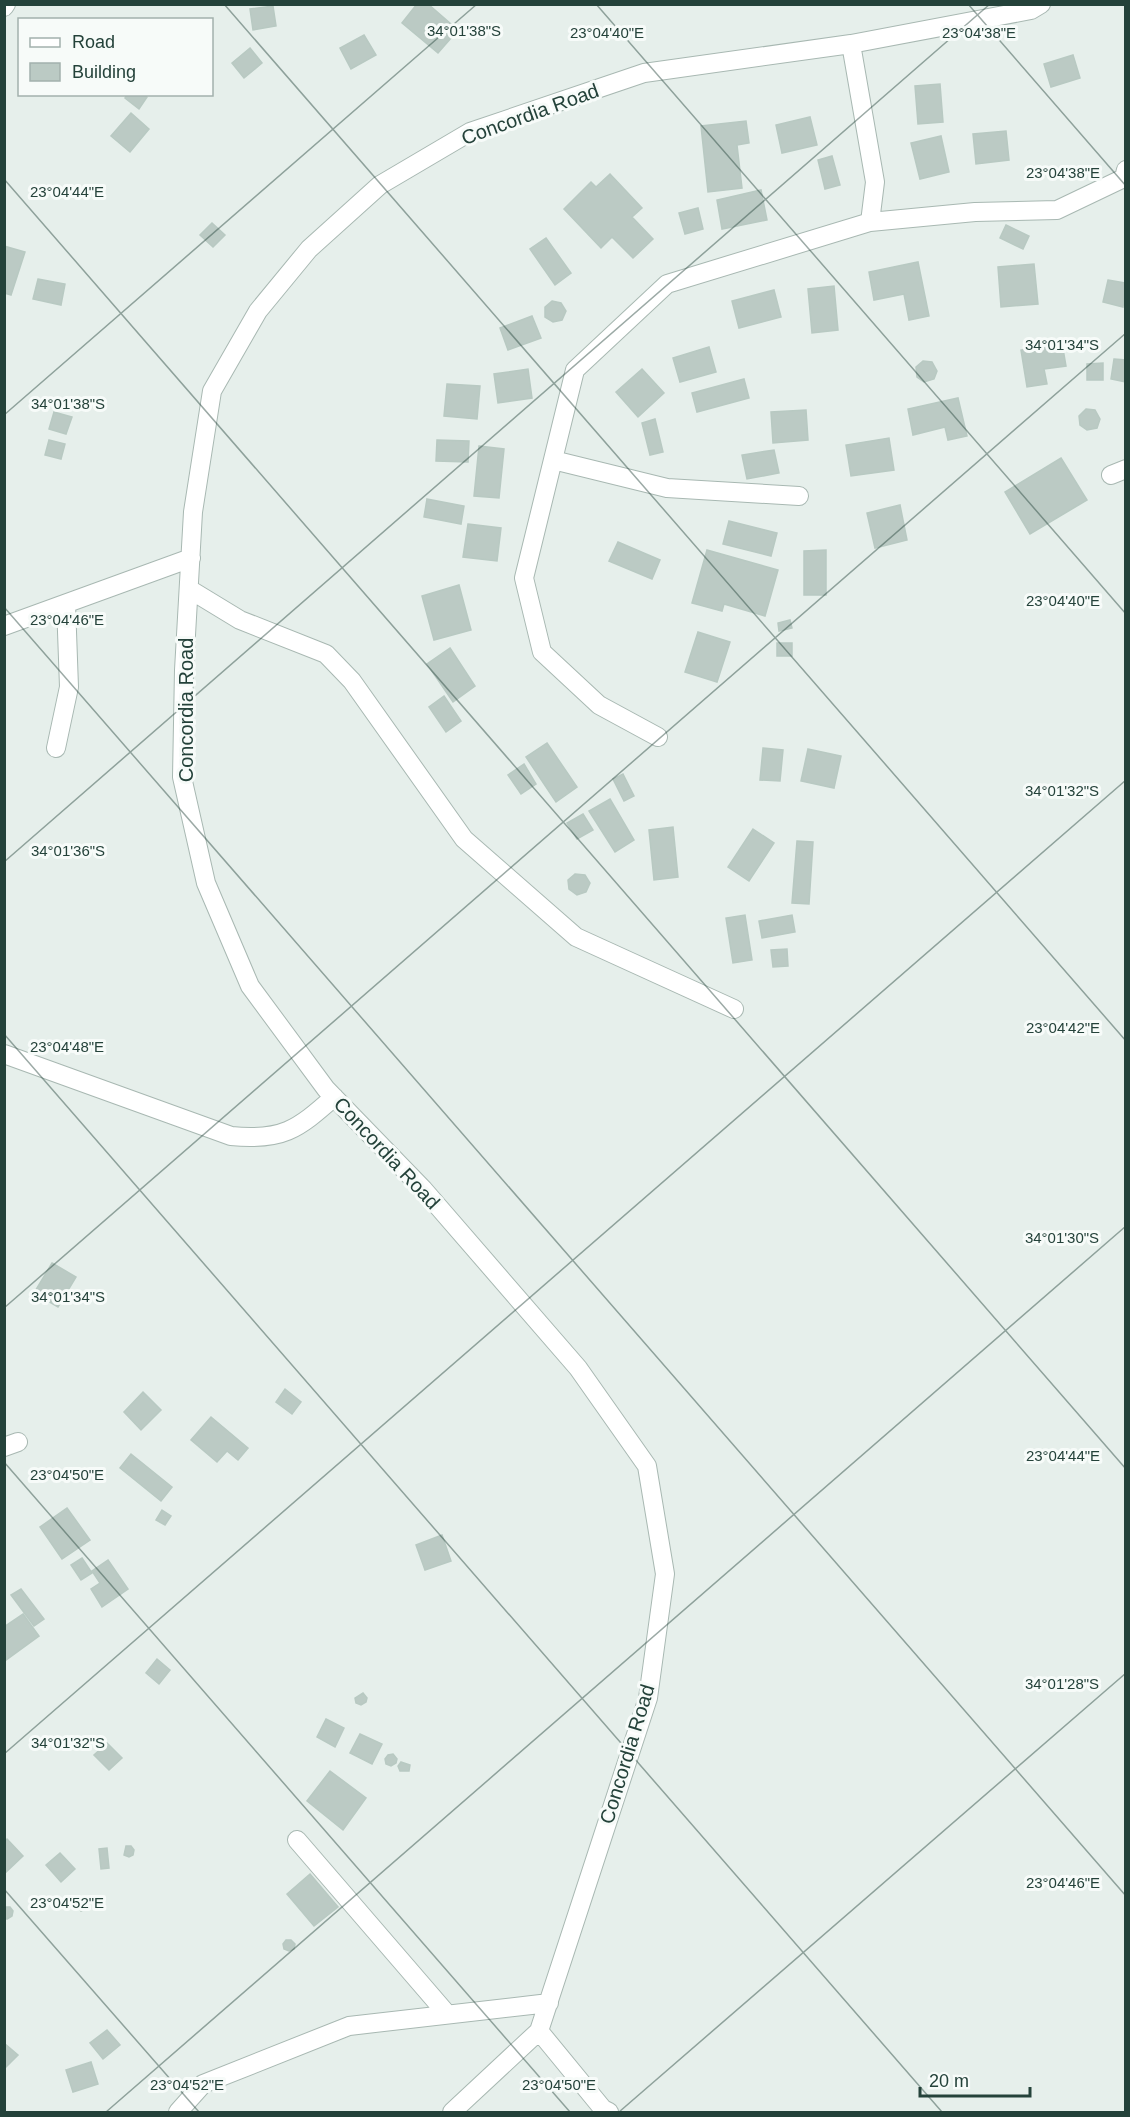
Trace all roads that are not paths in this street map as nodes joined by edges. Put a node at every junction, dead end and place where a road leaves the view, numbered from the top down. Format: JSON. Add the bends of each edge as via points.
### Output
{"nodes":[{"id":1,"x":1041,"y":4,"type":"edge"},
{"id":2,"x":851,"y":44,"type":"junction"},
{"id":3,"x":1125,"y":176,"type":"edge"},
{"id":4,"x":870,"y":222,"type":"junction"},
{"id":5,"x":553,"y":460,"type":"junction"},
{"id":6,"x":800,"y":496,"type":"dead end"},
{"id":7,"x":191,"y":558,"type":"junction"},
{"id":8,"x":189,"y":589,"type":"junction"},
{"id":9,"x":66,"y":604,"type":"junction"},
{"id":10,"x":4,"y":626,"type":"edge"},
{"id":11,"x":658,"y":736,"type":"dead end"},
{"id":12,"x":56,"y":748,"type":"dead end"},
{"id":13,"x":734,"y":1009,"type":"dead end"},
{"id":14,"x":4,"y":1054,"type":"edge"},
{"id":15,"x":334,"y":1096,"type":"junction"},
{"id":16,"x":297,"y":1840,"type":"dead end"},
{"id":17,"x":549,"y":2002,"type":"junction"},
{"id":18,"x":447,"y":2014,"type":"junction"},
{"id":19,"x":539,"y":2031,"type":"junction"},
{"id":20,"x":178,"y":2112,"type":"edge"},
{"id":21,"x":452,"y":2112,"type":"edge"},
{"id":22,"x":609,"y":2112,"type":"edge"}],
"edges":[{"from":1,"to":2,"type":"street","name":"Concordia Road","via":[[1031,10]]},
{"from":2,"to":4,"type":"street","via":[[875,182]]},
{"from":2,"to":7,"type":"street","name":"Concordia Road","via":[[644,73],[470,132],[380,185],[309,249],[258,311],[212,391],[193,512]]},
{"from":3,"to":4,"type":"street","via":[[1057,210],[975,212]]},
{"from":4,"to":5,"type":"street","via":[[667,284],[575,370]]},
{"from":5,"to":6,"type":"street","via":[[667,488]]},
{"from":5,"to":11,"type":"street","via":[[524,578],[542,652],[599,705]]},
{"from":7,"to":8,"type":"street","name":"Concordia Road"},
{"from":7,"to":9,"type":"street"},
{"from":8,"to":13,"type":"street","via":[[240,620],[326,654],[352,681],[464,839],[576,937]]},
{"from":8,"to":15,"type":"street","name":"Concordia Road","via":[[182,777],[206,883],[250,986]]},
{"from":9,"to":10,"type":"street"},
{"from":9,"to":12,"type":"street","via":[[69,687]]},
{"from":14,"to":15,"type":"street","via":[[231,1136],[260,1139],[283,1133],[305,1123]]},
{"from":15,"to":17,"type":"street","name":"Concordia Road","via":[[423,1188],[578,1368],[647,1466],[665,1574],[648,1698]]},
{"from":16,"to":18,"type":"street"},
{"from":17,"to":18,"type":"street"},
{"from":17,"to":19,"type":"street","name":"Concordia Road"},
{"from":18,"to":20,"type":"street","via":[[349,2026],[203,2084]]},
{"from":19,"to":21,"type":"street"},
{"from":19,"to":22,"type":"street"}]}
